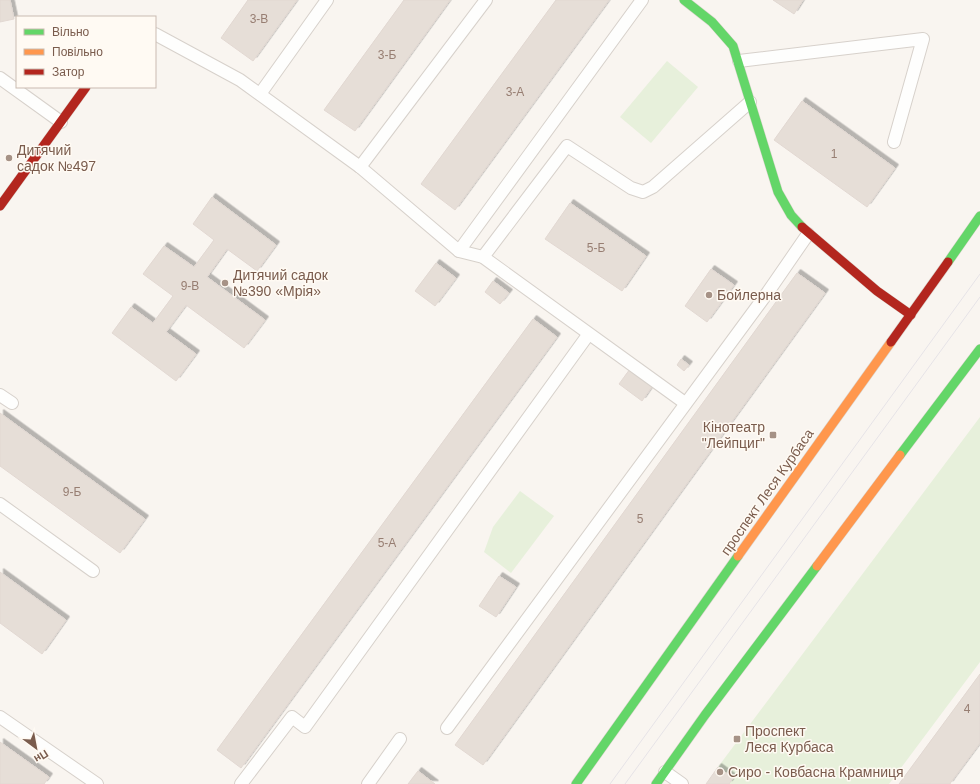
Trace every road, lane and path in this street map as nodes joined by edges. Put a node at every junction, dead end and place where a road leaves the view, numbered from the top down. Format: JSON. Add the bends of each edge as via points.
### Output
{"nodes":[{"id":1,"x":327,"y":0,"type":"edge"},
{"id":2,"x":486,"y":0,"type":"edge"},
{"id":3,"x":642,"y":0,"type":"edge"},
{"id":4,"x":684,"y":0,"type":"edge"},
{"id":5,"x":156,"y":35,"type":"edge"},
{"id":6,"x":739,"y":61,"type":"junction"},
{"id":7,"x":0,"y":78,"type":"edge"},
{"id":8,"x":85,"y":88,"type":"edge"},
{"id":9,"x":260,"y":94,"type":"junction"},
{"id":10,"x":750,"y":102,"type":"junction"},
{"id":11,"x":61,"y":122,"type":"junction"},
{"id":12,"x":894,"y":142,"type":"dead end"},
{"id":13,"x":360,"y":167,"type":"junction"},
{"id":14,"x":0,"y":206,"type":"edge"},
{"id":15,"x":980,"y":216,"type":"edge"},
{"id":16,"x":808,"y":234,"type":"junction"},
{"id":17,"x":458,"y":251,"type":"junction"},
{"id":18,"x":484,"y":257,"type":"junction"},
{"id":19,"x":911,"y":315,"type":"junction"},
{"id":20,"x":588,"y":335,"type":"junction"},
{"id":21,"x":980,"y":349,"type":"edge"},
{"id":22,"x":0,"y":394,"type":"edge"},
{"id":23,"x":12,"y":403,"type":"dead end"},
{"id":24,"x":685,"y":403,"type":"junction"},
{"id":25,"x":0,"y":504,"type":"edge"},
{"id":26,"x":93,"y":571,"type":"dead end"},
{"id":27,"x":0,"y":717,"type":"edge"},
{"id":28,"x":447,"y":728,"type":"dead end"},
{"id":29,"x":400,"y":739,"type":"dead end"},
{"id":30,"x":665,"y":772,"type":"junction"},
{"id":31,"x":98,"y":784,"type":"edge"},
{"id":32,"x":241,"y":784,"type":"edge"},
{"id":33,"x":368,"y":784,"type":"edge"},
{"id":34,"x":576,"y":784,"type":"edge"},
{"id":35,"x":656,"y":784,"type":"edge"},
{"id":36,"x":682,"y":784,"type":"edge"}],
"edges":[{"from":1,"to":9,"type":"lane"},
{"from":2,"to":13,"type":"lane"},
{"from":3,"to":17,"type":"lane"},
{"from":4,"to":6,"type":"main road","via":[[712,22],[733,46]]},
{"from":5,"to":9,"type":"lane","via":[[240,80]]},
{"from":6,"to":10,"type":"main road"},
{"from":6,"to":12,"type":"lane","via":[[923,39]]},
{"from":7,"to":11,"type":"lane"},
{"from":8,"to":11,"type":"main road"},
{"from":9,"to":13,"type":"lane"},
{"from":10,"to":16,"type":"main road","via":[[778,192],[791,215]]},
{"from":10,"to":18,"type":"lane","via":[[653,187],[643,192],[631,188],[567,146]]},
{"from":11,"to":14,"type":"main road"},
{"from":13,"to":17,"type":"lane"},
{"from":15,"to":19,"type":"main road","name":"проспект Леся Курбаса"},
{"from":16,"to":19,"type":"main road","via":[[876,291]]},
{"from":16,"to":24,"type":"lane"},
{"from":17,"to":18,"type":"lane"},
{"from":18,"to":20,"type":"lane"},
{"from":19,"to":34,"type":"main road","name":"проспект Леся Курбаса"},
{"from":20,"to":24,"type":"lane"},
{"from":20,"to":32,"type":"lane","via":[[305,727],[292,717]]},
{"from":21,"to":30,"type":"main road"},
{"from":22,"to":23,"type":"lane"},
{"from":24,"to":28,"type":"lane"},
{"from":25,"to":26,"type":"lane"},
{"from":27,"to":31,"type":"lane"},
{"from":29,"to":33,"type":"lane"},
{"from":30,"to":35,"type":"main road"},
{"from":30,"to":36,"type":"lane"}]}
